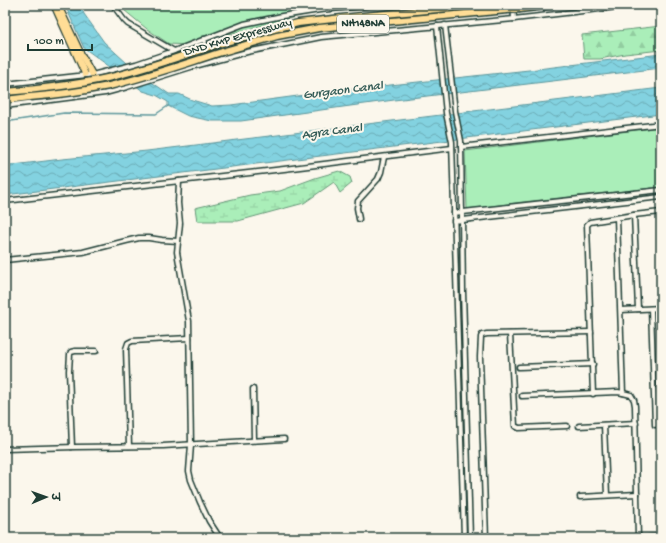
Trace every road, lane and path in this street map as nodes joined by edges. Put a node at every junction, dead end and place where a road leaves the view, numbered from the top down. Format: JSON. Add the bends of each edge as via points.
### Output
{"nodes":[{"id":1,"x":54,"y":5,"type":"edge"},
{"id":2,"x":58,"y":5,"type":"edge"},
{"id":3,"x":113,"y":5,"type":"edge"},
{"id":4,"x":376,"y":5,"type":"edge"},
{"id":5,"x":480,"y":5,"type":"edge"},
{"id":6,"x":513,"y":5,"type":"edge"},
{"id":7,"x":552,"y":5,"type":"edge"},
{"id":8,"x":634,"y":5,"type":"edge"},
{"id":9,"x":514,"y":19,"type":"junction"},
{"id":10,"x":437,"y":26,"type":"junction"},
{"id":11,"x":445,"y":26,"type":"junction"},
{"id":12,"x":204,"y":39,"type":"junction"},
{"id":13,"x":174,"y":51,"type":"junction"},
{"id":14,"x":210,"y":62,"type":"junction"},
{"id":15,"x":85,"y":74,"type":"junction"},
{"id":16,"x":92,"y":74,"type":"junction"},
{"id":17,"x":60,"y":77,"type":"junction"},
{"id":18,"x":5,"y":84,"type":"edge"},
{"id":19,"x":5,"y":92,"type":"edge"},
{"id":20,"x":63,"y":98,"type":"junction"},
{"id":21,"x":5,"y":100,"type":"edge"},
{"id":22,"x":5,"y":106,"type":"edge"},
{"id":23,"x":661,"y":124,"type":"edge"},
{"id":24,"x":461,"y":147,"type":"junction"},
{"id":25,"x":452,"y":148,"type":"junction"},
{"id":26,"x":384,"y":157,"type":"junction"},
{"id":27,"x":179,"y":181,"type":"junction"},
{"id":28,"x":661,"y":190,"type":"edge"},
{"id":29,"x":661,"y":197,"type":"edge"},
{"id":30,"x":5,"y":201,"type":"edge"},
{"id":31,"x":661,"y":212,"type":"edge"},
{"id":32,"x":454,"y":213,"type":"junction"},
{"id":33,"x":462,"y":213,"type":"junction"},
{"id":34,"x":634,"y":215,"type":"junction"},
{"id":35,"x":617,"y":218,"type":"junction"},
{"id":36,"x":359,"y":220,"type":"dead end"},
{"id":37,"x":462,"y":220,"type":"junction"},
{"id":38,"x":454,"y":221,"type":"junction"},
{"id":39,"x":178,"y":241,"type":"junction"},
{"id":40,"x":5,"y":260,"type":"edge"},
{"id":41,"x":661,"y":308,"type":"edge"},
{"id":42,"x":638,"y":309,"type":"junction"},
{"id":43,"x":651,"y":309,"type":"junction"},
{"id":44,"x":621,"y":310,"type":"junction"},
{"id":45,"x":592,"y":332,"type":"junction"},
{"id":46,"x":510,"y":334,"type":"junction"},
{"id":47,"x":190,"y":338,"type":"junction"},
{"id":48,"x":96,"y":350,"type":"dead end"},
{"id":49,"x":593,"y":364,"type":"junction"},
{"id":50,"x":519,"y":367,"type":"dead end"},
{"id":51,"x":254,"y":389,"type":"dead end"},
{"id":52,"x":623,"y":393,"type":"junction"},
{"id":53,"x":593,"y":394,"type":"junction"},
{"id":54,"x":522,"y":396,"type":"dead end"},
{"id":55,"x":636,"y":423,"type":"junction"},
{"id":56,"x":604,"y":425,"type":"junction"},
{"id":57,"x":655,"y":425,"type":"dead end"},
{"id":58,"x":567,"y":426,"type":"dead end"},
{"id":59,"x":579,"y":426,"type":"dead end"},
{"id":60,"x":284,"y":439,"type":"dead end"},
{"id":61,"x":254,"y":440,"type":"junction"},
{"id":62,"x":190,"y":445,"type":"junction"},
{"id":63,"x":129,"y":446,"type":"junction"},
{"id":64,"x":72,"y":447,"type":"junction"},
{"id":65,"x":5,"y":449,"type":"edge"},
{"id":66,"x":637,"y":494,"type":"junction"},
{"id":67,"x":607,"y":495,"type":"junction"},
{"id":68,"x":580,"y":497,"type":"dead end"},
{"id":69,"x":661,"y":537,"type":"edge"},
{"id":70,"x":220,"y":538,"type":"edge"},
{"id":71,"x":464,"y":538,"type":"edge"},
{"id":72,"x":470,"y":538,"type":"edge"},
{"id":73,"x":486,"y":538,"type":"edge"},
{"id":74,"x":631,"y":538,"type":"edge"},
{"id":75,"x":638,"y":538,"type":"edge"}],
"edges":[{"from":1,"to":15,"type":"main road"},
{"from":2,"to":16,"type":"main road"},
{"from":3,"to":13,"type":"street","via":[[128,24]]},
{"from":4,"to":12,"type":"street","via":[[282,16],[244,24]]},
{"from":5,"to":19,"type":"highway","name":"DND KMP Expressway","number":"NH148NA","bridge":true,"via":[[298,23],[107,78]]},
{"from":6,"to":9,"type":"street"},
{"from":7,"to":21,"type":"highway","name":"DND KMP Expressway","number":"NH148NA","bridge":true,"via":[[319,28],[277,36],[109,86],[72,93]]},
{"from":8,"to":9,"type":"street"},
{"from":9,"to":11,"type":"street"},
{"from":10,"to":11,"type":"street"},
{"from":10,"to":14,"type":"street","via":[[321,37]]},
{"from":10,"to":25,"type":"street"},
{"from":11,"to":24,"type":"street"},
{"from":12,"to":13,"type":"street"},
{"from":12,"to":14,"type":"street"},
{"from":13,"to":16,"type":"street","via":[[130,66]]},
{"from":14,"to":20,"type":"street","via":[[105,93]]},
{"from":15,"to":16,"type":"street"},
{"from":15,"to":17,"type":"street"},
{"from":17,"to":18,"type":"street"},
{"from":17,"to":20,"type":"street"},
{"from":20,"to":22,"type":"street"},
{"from":23,"to":24,"type":"street"},
{"from":24,"to":33,"type":"street"},
{"from":25,"to":26,"type":"street"},
{"from":25,"to":32,"type":"street"},
{"from":26,"to":27,"type":"street"},
{"from":26,"to":36,"type":"street","via":[[378,178],[358,201]]},
{"from":27,"to":30,"type":"street"},
{"from":27,"to":39,"type":"street"},
{"from":28,"to":33,"type":"street"},
{"from":29,"to":37,"type":"street"},
{"from":31,"to":34,"type":"street"},
{"from":32,"to":33,"type":"street"},
{"from":32,"to":38,"type":"street"},
{"from":33,"to":37,"type":"street"},
{"from":34,"to":35,"type":"street"},
{"from":34,"to":42,"type":"street"},
{"from":35,"to":44,"type":"street"},
{"from":35,"to":45,"type":"street","via":[[590,222],[587,225]]},
{"from":37,"to":38,"type":"street"},
{"from":37,"to":72,"type":"street"},
{"from":38,"to":71,"type":"street"},
{"from":39,"to":40,"type":"street","via":[[139,238],[89,251]]},
{"from":39,"to":47,"type":"street","via":[[177,252],[186,298]]},
{"from":41,"to":43,"type":"street"},
{"from":42,"to":43,"type":"street"},
{"from":42,"to":44,"type":"street"},
{"from":43,"to":57,"type":"street"},
{"from":44,"to":52,"type":"street"},
{"from":45,"to":46,"type":"street"},
{"from":45,"to":49,"type":"street"},
{"from":46,"to":58,"type":"street","via":[[515,426]]},
{"from":46,"to":73,"type":"street","via":[[484,334],[480,340]]},
{"from":47,"to":62,"type":"street"},
{"from":47,"to":63,"type":"street","via":[[128,343],[126,362]]},
{"from":48,"to":64,"type":"street","via":[[75,351],[70,354]]},
{"from":49,"to":50,"type":"street"},
{"from":49,"to":53,"type":"street"},
{"from":51,"to":61,"type":"street"},
{"from":52,"to":53,"type":"street"},
{"from":52,"to":55,"type":"street","via":[[631,395],[634,400]]},
{"from":53,"to":54,"type":"street"},
{"from":55,"to":56,"type":"street"},
{"from":55,"to":66,"type":"street"},
{"from":56,"to":59,"type":"street"},
{"from":56,"to":67,"type":"street"},
{"from":60,"to":61,"type":"street"},
{"from":61,"to":62,"type":"street"},
{"from":62,"to":63,"type":"street"},
{"from":62,"to":70,"type":"street","via":[[191,480],[209,521]]},
{"from":63,"to":64,"type":"street"},
{"from":64,"to":65,"type":"street"},
{"from":66,"to":67,"type":"street"},
{"from":66,"to":75,"type":"street"},
{"from":67,"to":68,"type":"street"},
{"from":69,"to":75,"type":"street"},
{"from":74,"to":75,"type":"street"}]}
